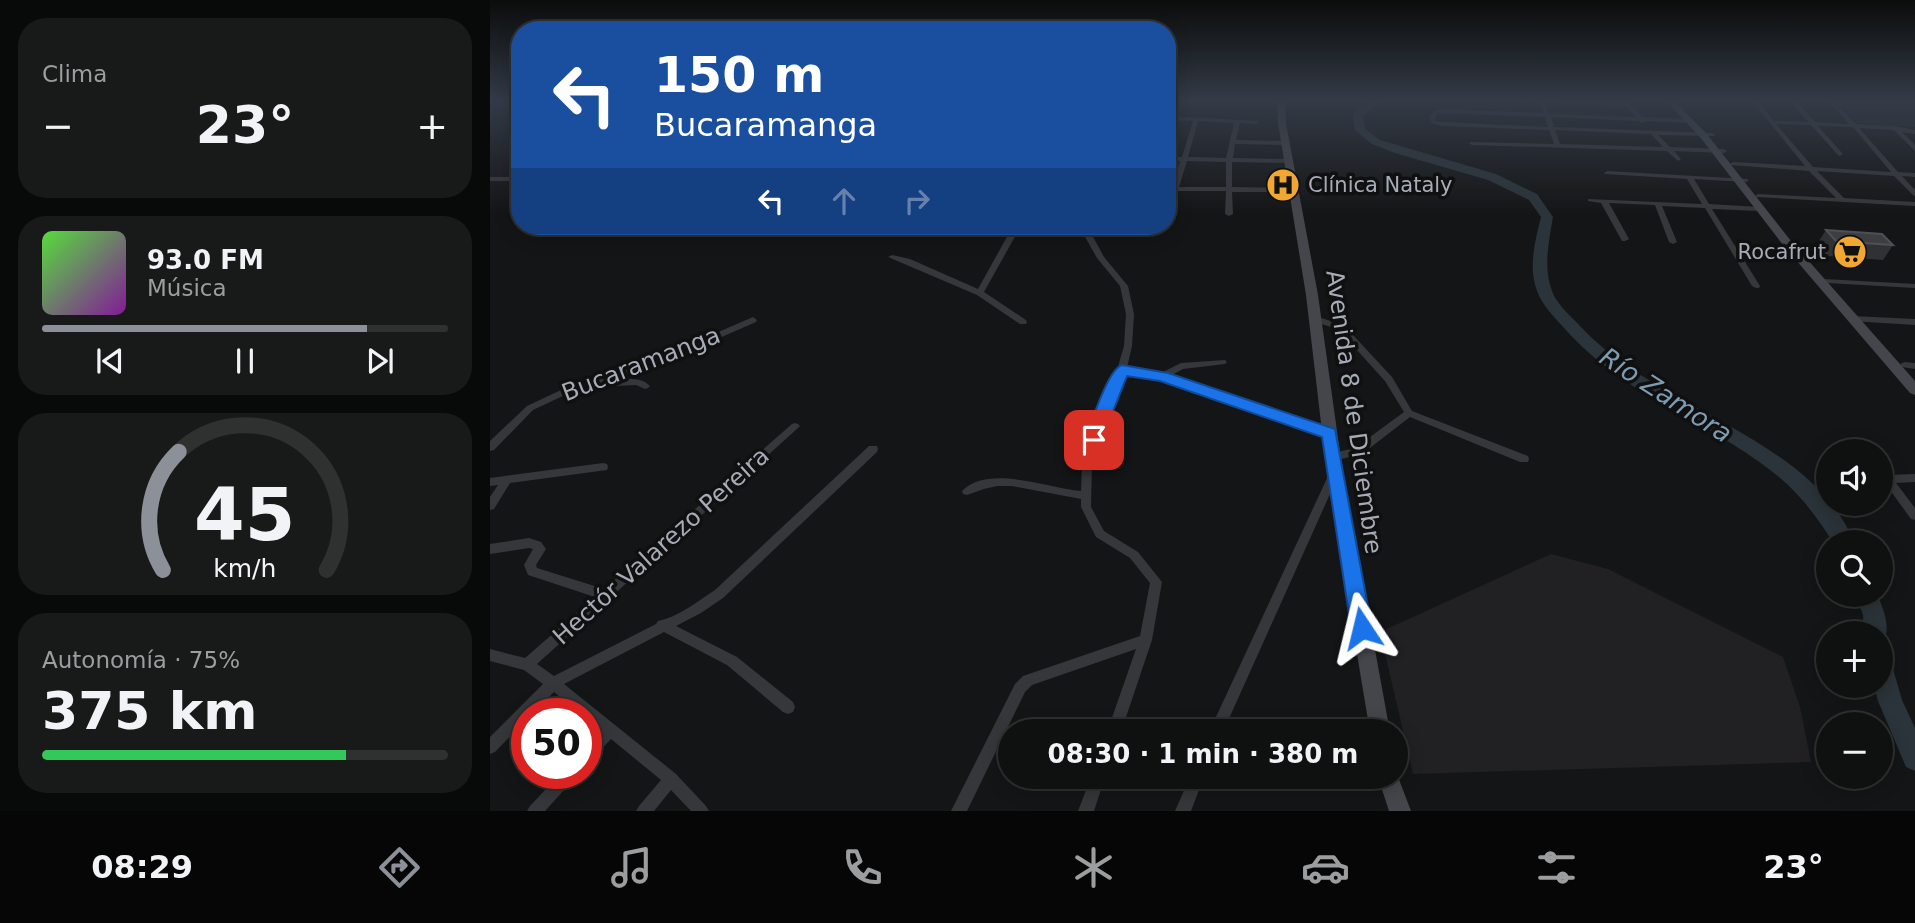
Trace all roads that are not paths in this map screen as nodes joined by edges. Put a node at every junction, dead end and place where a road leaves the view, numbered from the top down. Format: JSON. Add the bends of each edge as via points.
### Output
{"nodes":[{"id":1,"x":1191,"y":139,"type":"edge"},
{"id":2,"x":1233,"y":139,"type":"edge"},
{"id":3,"x":1286,"y":139,"type":"edge"},
{"id":4,"x":1555,"y":139,"type":"edge"},
{"id":5,"x":1659,"y":139,"type":"edge"},
{"id":6,"x":1711,"y":139,"type":"edge"},
{"id":7,"x":1787,"y":139,"type":"edge"},
{"id":8,"x":1828,"y":139,"type":"edge"},
{"id":9,"x":1867,"y":139,"type":"edge"},
{"id":10,"x":1232,"y":142,"type":"junction"},
{"id":11,"x":1286,"y":143,"type":"junction"},
{"id":12,"x":1472,"y":143,"type":"dead end"},
{"id":13,"x":1558,"y":146,"type":"junction"},
{"id":14,"x":1671,"y":151,"type":"junction"},
{"id":15,"x":1720,"y":151,"type":"junction"},
{"id":16,"x":1840,"y":154,"type":"dead end"},
{"id":17,"x":1678,"y":159,"type":"dead end"},
{"id":18,"x":1176,"y":160,"type":"edge"},
{"id":19,"x":1185,"y":160,"type":"junction"},
{"id":20,"x":1229,"y":161,"type":"junction"},
{"id":21,"x":1290,"y":161,"type":"junction"},
{"id":22,"x":1733,"y":164,"type":"junction"},
{"id":23,"x":1811,"y":169,"type":"junction"},
{"id":24,"x":1607,"y":173,"type":"dead end"},
{"id":25,"x":1894,"y":174,"type":"junction"},
{"id":26,"x":1915,"y":174,"type":"edge"},
{"id":27,"x":1689,"y":177,"type":"junction"},
{"id":28,"x":490,"y":179,"type":"edge"},
{"id":29,"x":511,"y":179,"type":"edge"},
{"id":30,"x":1741,"y":179,"type":"junction"},
{"id":31,"x":1176,"y":189,"type":"joint"},
{"id":32,"x":1230,"y":190,"type":"junction"},
{"id":33,"x":1294,"y":190,"type":"junction"},
{"id":34,"x":1915,"y":194,"type":"edge"},
{"id":35,"x":1758,"y":196,"type":"junction"},
{"id":36,"x":1842,"y":200,"type":"junction"},
{"id":37,"x":1590,"y":201,"type":"dead end"},
{"id":38,"x":1604,"y":201,"type":"junction"},
{"id":39,"x":1657,"y":203,"type":"junction"},
{"id":40,"x":1915,"y":204,"type":"edge"},
{"id":41,"x":1708,"y":205,"type":"junction"},
{"id":42,"x":1760,"y":209,"type":"junction"},
{"id":43,"x":1229,"y":214,"type":"dead end"},
{"id":44,"x":1012,"y":235,"type":"edge"},
{"id":45,"x":1088,"y":235,"type":"edge"},
{"id":46,"x":1625,"y":239,"type":"dead end"},
{"id":47,"x":1673,"y":242,"type":"dead end"},
{"id":48,"x":1792,"y":243,"type":"junction"},
{"id":49,"x":892,"y":257,"type":"dead end"},
{"id":50,"x":1827,"y":281,"type":"junction"},
{"id":51,"x":1756,"y":286,"type":"dead end"},
{"id":52,"x":1915,"y":286,"type":"edge"},
{"id":53,"x":980,"y":293,"type":"junction"},
{"id":54,"x":1315,"y":319,"type":"junction"},
{"id":55,"x":1858,"y":319,"type":"junction"},
{"id":56,"x":753,"y":320,"type":"dead end"},
{"id":57,"x":1023,"y":322,"type":"dead end"},
{"id":58,"x":1915,"y":322,"type":"edge"},
{"id":59,"x":1222,"y":362,"type":"dead end"},
{"id":60,"x":1910,"y":366,"type":"edge"},
{"id":61,"x":1122,"y":370,"type":"junction"},
{"id":62,"x":1162,"y":376,"type":"junction"},
{"id":63,"x":1915,"y":377,"type":"edge"},
{"id":64,"x":606,"y":379,"type":"junction"},
{"id":65,"x":645,"y":386,"type":"dead end"},
{"id":66,"x":1915,"y":390,"type":"edge"},
{"id":67,"x":1409,"y":413,"type":"junction"},
{"id":68,"x":795,"y":426,"type":"dead end"},
{"id":69,"x":1329,"y":433,"type":"junction"},
{"id":70,"x":490,"y":447,"type":"edge"},
{"id":71,"x":873,"y":449,"type":"dead end"},
{"id":72,"x":1333,"y":457,"type":"junction"},
{"id":73,"x":1524,"y":459,"type":"dead end"},
{"id":74,"x":603,"y":467,"type":"dead end"},
{"id":75,"x":1335,"y":474,"type":"junction"},
{"id":76,"x":1915,"y":478,"type":"edge"},
{"id":77,"x":506,"y":481,"type":"junction"},
{"id":78,"x":490,"y":482,"type":"edge"},
{"id":79,"x":967,"y":491,"type":"dead end"},
{"id":80,"x":1087,"y":496,"type":"junction"},
{"id":81,"x":490,"y":506,"type":"edge"},
{"id":82,"x":1915,"y":516,"type":"edge"},
{"id":83,"x":490,"y":549,"type":"edge"},
{"id":84,"x":606,"y":595,"type":"junction"},
{"id":85,"x":662,"y":625,"type":"junction"},
{"id":86,"x":1146,"y":639,"type":"junction"},
{"id":87,"x":491,"y":656,"type":"edge"},
{"id":88,"x":527,"y":665,"type":"junction"},
{"id":89,"x":553,"y":683,"type":"junction"},
{"id":90,"x":788,"y":707,"type":"dead end"},
{"id":91,"x":1118,"y":719,"type":"edge"},
{"id":92,"x":1222,"y":719,"type":"edge"},
{"id":93,"x":1378,"y":719,"type":"edge"},
{"id":94,"x":609,"y":730,"type":"junction"},
{"id":95,"x":602,"y":738,"type":"edge"},
{"id":96,"x":490,"y":747,"type":"edge"},
{"id":97,"x":671,"y":779,"type":"junction"},
{"id":98,"x":555,"y":789,"type":"edge"},
{"id":99,"x":1094,"y":789,"type":"edge"},
{"id":100,"x":1192,"y":789,"type":"edge"},
{"id":101,"x":1393,"y":789,"type":"edge"},
{"id":102,"x":535,"y":811,"type":"edge"},
{"id":103,"x":644,"y":811,"type":"edge"},
{"id":104,"x":701,"y":811,"type":"edge"},
{"id":105,"x":959,"y":811,"type":"edge"},
{"id":106,"x":1086,"y":811,"type":"edge"},
{"id":107,"x":1183,"y":811,"type":"edge"},
{"id":108,"x":1400,"y":811,"type":"edge"}],
"edges":[{"from":1,"to":19,"type":"street"},
{"from":2,"to":10,"type":"street"},
{"from":3,"to":11,"type":"main road","name":"Avenida 8 de Diciembre"},
{"from":4,"to":13,"type":"street"},
{"from":5,"to":14,"type":"street"},
{"from":6,"to":15,"type":"main road"},
{"from":7,"to":23,"type":"street"},
{"from":8,"to":16,"type":"street"},
{"from":9,"to":25,"type":"street"},
{"from":10,"to":11,"type":"street"},
{"from":10,"to":20,"type":"street"},
{"from":11,"to":21,"type":"main road","name":"Avenida 8 de Diciembre"},
{"from":12,"to":13,"type":"street"},
{"from":13,"to":14,"type":"street"},
{"from":14,"to":15,"type":"street"},
{"from":14,"to":17,"type":"street"},
{"from":15,"to":22,"type":"main road"},
{"from":15,"to":30,"type":"main road"},
{"from":18,"to":19,"type":"street"},
{"from":19,"to":20,"type":"street"},
{"from":19,"to":31,"type":"street"},
{"from":20,"to":21,"type":"street"},
{"from":20,"to":32,"type":"street"},
{"from":21,"to":33,"type":"main road","name":"Avenida 8 de Diciembre"},
{"from":22,"to":23,"type":"street"},
{"from":22,"to":30,"type":"main road"},
{"from":23,"to":25,"type":"street"},
{"from":23,"to":36,"type":"street"},
{"from":24,"to":27,"type":"street"},
{"from":25,"to":26,"type":"street"},
{"from":25,"to":34,"type":"street"},
{"from":27,"to":30,"type":"street"},
{"from":27,"to":41,"type":"street"},
{"from":28,"to":29,"type":"street"},
{"from":30,"to":35,"type":"main road"},
{"from":30,"to":42,"type":"main road"},
{"from":31,"to":32,"type":"street"},
{"from":32,"to":33,"type":"street"},
{"from":32,"to":43,"type":"street"},
{"from":33,"to":54,"type":"main road","name":"Avenida 8 de Diciembre"},
{"from":35,"to":36,"type":"street"},
{"from":35,"to":48,"type":"main road"},
{"from":36,"to":40,"type":"street"},
{"from":37,"to":38,"type":"street"},
{"from":38,"to":39,"type":"street"},
{"from":38,"to":46,"type":"street"},
{"from":39,"to":41,"type":"street"},
{"from":39,"to":47,"type":"street"},
{"from":41,"to":42,"type":"street"},
{"from":41,"to":51,"type":"street"},
{"from":42,"to":48,"type":"main road"},
{"from":44,"to":53,"type":"street"},
{"from":45,"to":61,"type":"street","via":[[1124,286],[1129,314]]},
{"from":48,"to":50,"type":"main road"},
{"from":48,"to":55,"type":"main road"},
{"from":49,"to":53,"type":"street"},
{"from":50,"to":52,"type":"street"},
{"from":50,"to":55,"type":"main road"},
{"from":53,"to":57,"type":"street"},
{"from":54,"to":67,"type":"street","via":[[1349,336],[1389,379]]},
{"from":54,"to":69,"type":"main road","name":"Avenida 8 de Diciembre"},
{"from":55,"to":58,"type":"street"},
{"from":55,"to":60,"type":"main road"},
{"from":55,"to":66,"type":"main road"},
{"from":56,"to":64,"type":"street","name":"Bucaramanga"},
{"from":59,"to":62,"type":"street","via":[[1181,366]]},
{"from":60,"to":63,"type":"main road"},
{"from":61,"to":62,"type":"street"},
{"from":61,"to":80,"type":"street","via":[[1101,416],[1087,464]]},
{"from":62,"to":69,"type":"street"},
{"from":64,"to":65,"type":"street","via":[[613,384],[640,382]]},
{"from":64,"to":70,"type":"street","name":"Bucaramanga","via":[[530,408]]},
{"from":67,"to":72,"type":"street","via":[[1358,451]]},
{"from":67,"to":73,"type":"street"},
{"from":68,"to":84,"type":"street","name":"Hectór Valarezo Pereira"},
{"from":69,"to":72,"type":"main road","name":"Avenida 8 de Diciembre"},
{"from":71,"to":85,"type":"street","via":[[719,594]]},
{"from":72,"to":75,"type":"main road","name":"Avenida 8 de Diciembre"},
{"from":74,"to":77,"type":"street"},
{"from":75,"to":92,"type":"street"},
{"from":75,"to":93,"type":"main road","name":"Avenida 8 de Diciembre"},
{"from":76,"to":82,"type":"street","via":[[1887,479]]},
{"from":77,"to":78,"type":"street"},
{"from":77,"to":81,"type":"street"},
{"from":79,"to":80,"type":"street","via":[[986,482],[1031,483],[1062,495]]},
{"from":80,"to":86,"type":"street","via":[[1086,507],[1100,534],[1134,555],[1156,582]]},
{"from":83,"to":84,"type":"street","via":[[537,544],[540,549],[530,565],[532,571]]},
{"from":84,"to":88,"type":"street","name":"Hectór Valarezo Pereira"},
{"from":85,"to":89,"type":"street"},
{"from":85,"to":90,"type":"street","via":[[732,661]]},
{"from":86,"to":91,"type":"street"},
{"from":86,"to":105,"type":"street","via":[[1028,680]]},
{"from":87,"to":88,"type":"street"},
{"from":88,"to":89,"type":"street"},
{"from":89,"to":94,"type":"street"},
{"from":89,"to":96,"type":"street"},
{"from":94,"to":95,"type":"street"},
{"from":94,"to":97,"type":"street"},
{"from":97,"to":103,"type":"street"},
{"from":97,"to":104,"type":"street"},
{"from":98,"to":102,"type":"street"},
{"from":99,"to":106,"type":"street"},
{"from":100,"to":107,"type":"street"},
{"from":101,"to":108,"type":"main road"}]}
